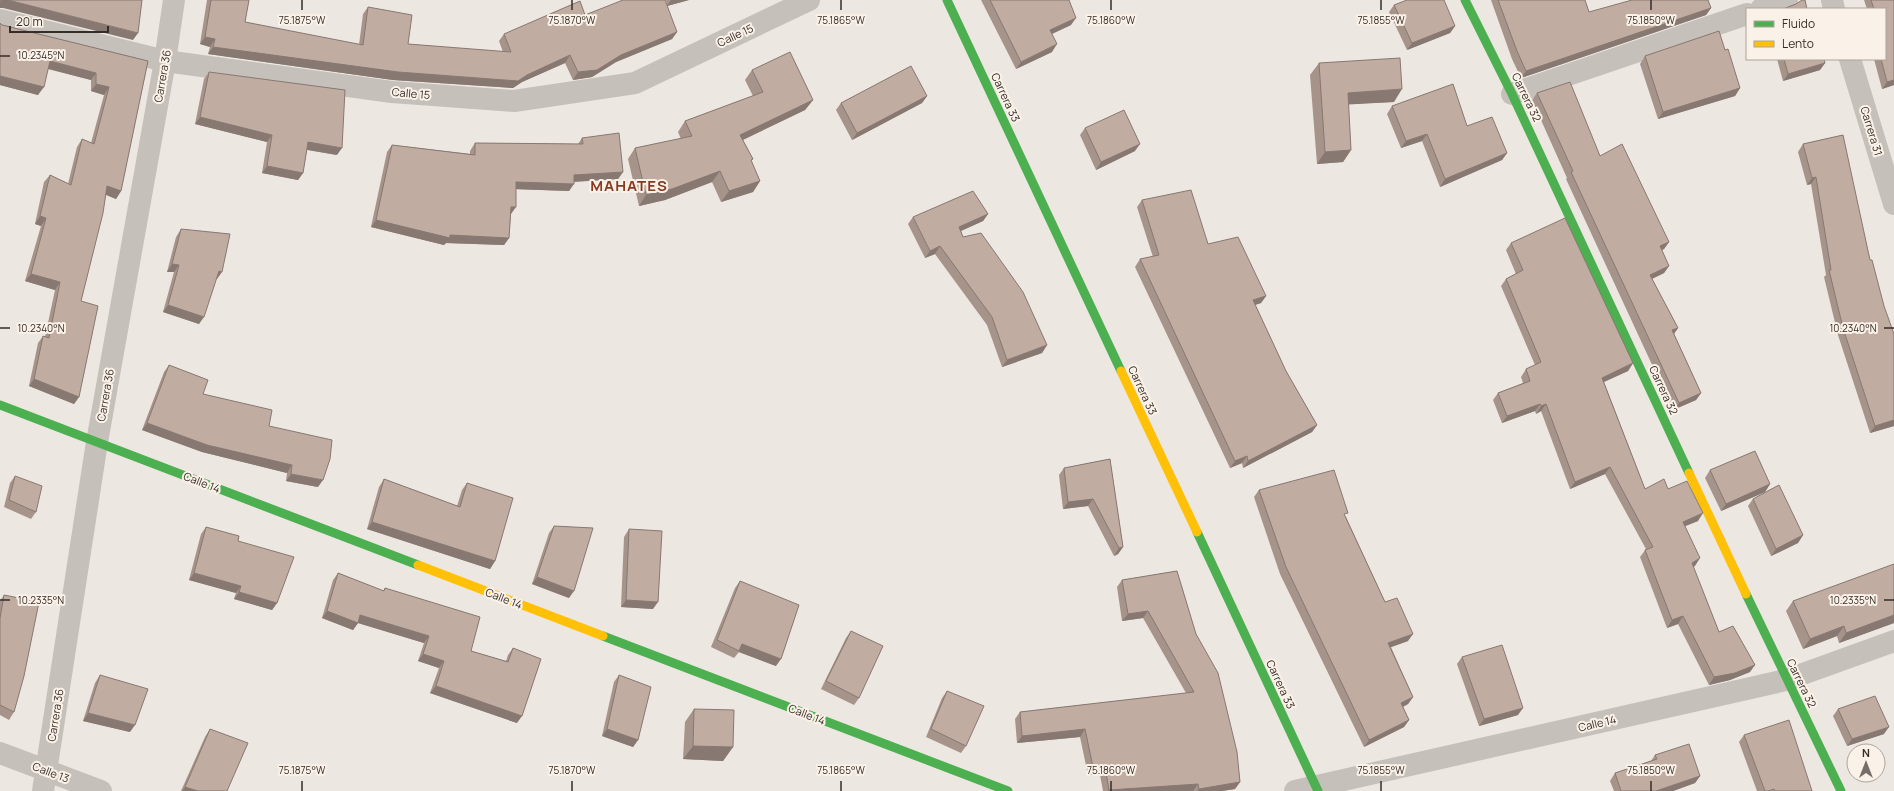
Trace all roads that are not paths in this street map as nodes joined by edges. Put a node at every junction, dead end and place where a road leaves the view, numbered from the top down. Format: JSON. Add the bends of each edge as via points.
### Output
{"nodes":[{"id":1,"x":174,"y":0,"type":"edge"},
{"id":2,"x":809,"y":0,"type":"edge"},
{"id":3,"x":946,"y":0,"type":"edge"},
{"id":4,"x":1465,"y":0,"type":"edge"},
{"id":5,"x":1787,"y":0,"type":"edge"},
{"id":6,"x":1764,"y":8,"type":"edge"},
{"id":7,"x":1746,"y":14,"type":"edge"},
{"id":8,"x":0,"y":20,"type":"edge"},
{"id":9,"x":1850,"y":60,"type":"edge"},
{"id":10,"x":164,"y":61,"type":"junction"},
{"id":11,"x":1512,"y":94,"type":"junction"},
{"id":12,"x":1894,"y":204,"type":"edge"},
{"id":13,"x":0,"y":405,"type":"edge"},
{"id":14,"x":97,"y":442,"type":"junction"},
{"id":15,"x":1894,"y":641,"type":"edge"},
{"id":16,"x":1786,"y":680,"type":"junction"},
{"id":17,"x":0,"y":753,"type":"edge"},
{"id":18,"x":47,"y":770,"type":"junction"},
{"id":19,"x":1318,"y":789,"type":"edge"},
{"id":20,"x":43,"y":791,"type":"edge"},
{"id":21,"x":101,"y":791,"type":"edge"},
{"id":22,"x":1008,"y":791,"type":"edge"},
{"id":23,"x":1295,"y":791,"type":"edge"},
{"id":24,"x":1841,"y":791,"type":"edge"}],
"edges":[{"from":1,"to":10,"type":"street","name":"Carrera 36"},
{"from":2,"to":10,"type":"street","name":"Calle 15","via":[[635,82],[514,100],[392,92]]},
{"from":3,"to":19,"type":"street","name":"Carrera 33"},
{"from":4,"to":11,"type":"street","name":"Carrera 32"},
{"from":5,"to":6,"type":"street"},
{"from":7,"to":11,"type":"street"},
{"from":8,"to":10,"type":"street","name":"Calle 15"},
{"from":9,"to":12,"type":"street","name":"Carrera 31"},
{"from":10,"to":14,"type":"street","name":"Carrera 36"},
{"from":11,"to":16,"type":"street","name":"Carrera 32"},
{"from":13,"to":14,"type":"street","name":"Calle 14"},
{"from":14,"to":18,"type":"street","name":"Carrera 36"},
{"from":14,"to":22,"type":"street","name":"Calle 14"},
{"from":15,"to":16,"type":"street","name":"Calle 14"},
{"from":16,"to":19,"type":"street","name":"Calle 14"},
{"from":16,"to":24,"type":"street","name":"Carrera 32"},
{"from":17,"to":18,"type":"street","name":"Calle 13"},
{"from":18,"to":20,"type":"street","name":"Carrera 36"},
{"from":18,"to":21,"type":"street","name":"Calle 13"},
{"from":19,"to":23,"type":"street","name":"Calle 14"}]}
